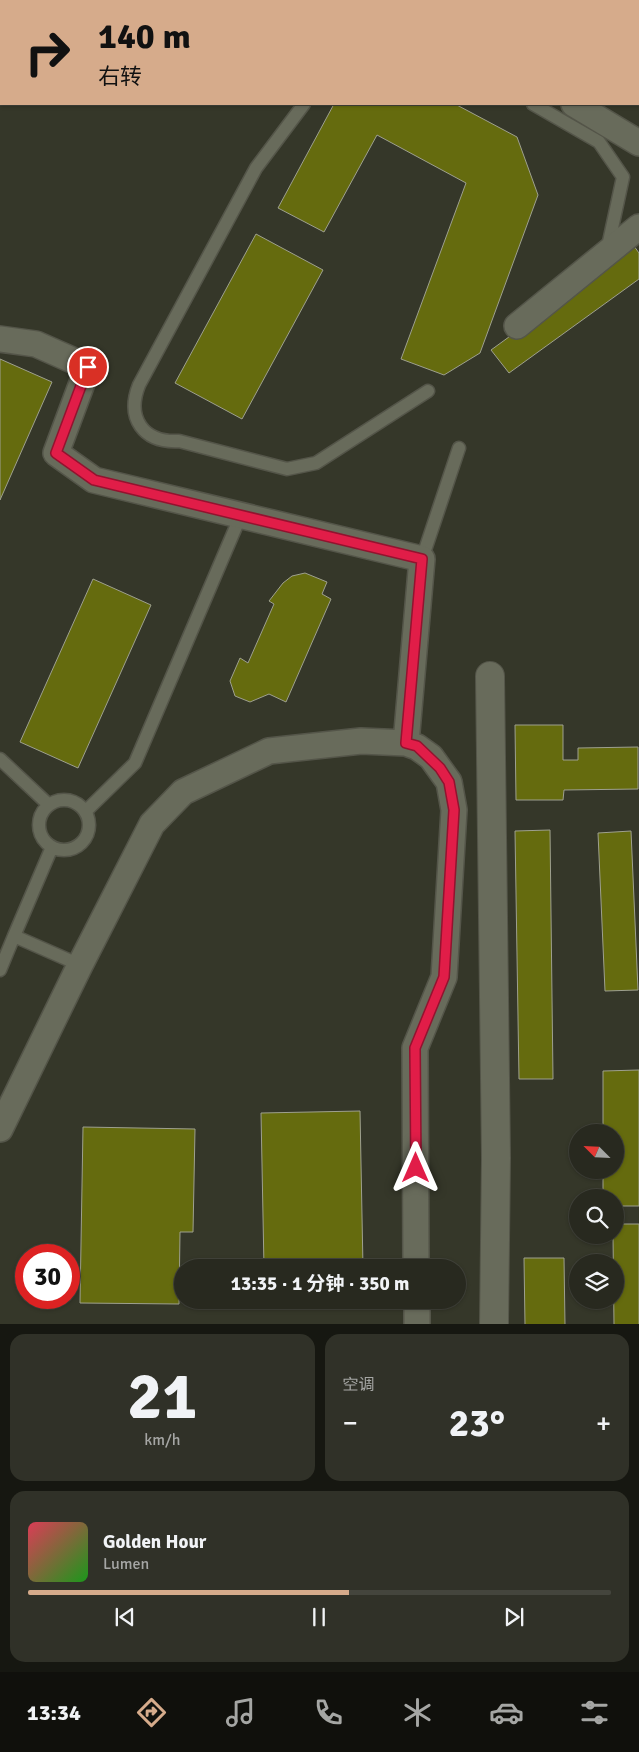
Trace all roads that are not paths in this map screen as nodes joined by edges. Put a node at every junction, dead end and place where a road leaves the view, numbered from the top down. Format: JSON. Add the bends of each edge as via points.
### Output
{"nodes":[{"id":1,"x":303,"y":105,"type":"edge"},
{"id":2,"x":534,"y":105,"type":"edge"},
{"id":3,"x":576,"y":105,"type":"edge"},
{"id":4,"x":639,"y":144,"type":"edge"},
{"id":5,"x":639,"y":227,"type":"edge"},
{"id":6,"x":606,"y":253,"type":"junction"},
{"id":7,"x":516,"y":326,"type":"dead end"},
{"id":8,"x":0,"y":339,"type":"edge"},
{"id":9,"x":428,"y":391,"type":"dead end"},
{"id":10,"x":459,"y":448,"type":"dead end"},
{"id":11,"x":241,"y":515,"type":"junction"},
{"id":12,"x":422,"y":559,"type":"junction"},
{"id":13,"x":490,"y":676,"type":"dead end"},
{"id":14,"x":406,"y":743,"type":"junction"},
{"id":15,"x":0,"y":759,"type":"edge"},
{"id":16,"x":49,"y":805,"type":"junction"},
{"id":17,"x":86,"y":812,"type":"junction"},
{"id":18,"x":52,"y":848,"type":"junction"},
{"id":19,"x":14,"y":936,"type":"junction"},
{"id":20,"x":80,"y":965,"type":"junction"},
{"id":21,"x":0,"y":970,"type":"edge"},
{"id":22,"x":0,"y":1129,"type":"edge"},
{"id":23,"x":416,"y":1259,"type":"edge"},
{"id":24,"x":417,"y":1309,"type":"edge"},
{"id":25,"x":417,"y":1324,"type":"edge"},
{"id":26,"x":494,"y":1324,"type":"edge"}],
"edges":[{"from":1,"to":9,"type":"lane","via":[[256,168],[138,385],[134,403],[137,421],[144,431],[166,442],[179,441],[288,469],[316,463]]},
{"from":2,"to":6,"type":"lane","via":[[599,142],[623,177]]},
{"from":3,"to":4,"type":"street"},
{"from":5,"to":6,"type":"street"},
{"from":6,"to":7,"type":"street"},
{"from":8,"to":11,"type":"street","via":[[36,344],[88,367],[56,453],[94,480]]},
{"from":10,"to":12,"type":"lane"},
{"from":11,"to":12,"type":"street"},
{"from":11,"to":17,"type":"lane","via":[[136,762]]},
{"from":12,"to":14,"type":"street"},
{"from":13,"to":26,"type":"street","via":[[496,1158]]},
{"from":14,"to":20,"type":"street","via":[[361,741],[268,751],[183,792],[152,824]]},
{"from":14,"to":23,"type":"street","via":[[417,746],[440,768],[449,782],[454,810],[444,977],[415,1048]]},
{"from":15,"to":16,"type":"lane"},
{"from":16,"to":17,"type":"lane","via":[[64,799],[73,801]]},
{"from":16,"to":18,"type":"lane","via":[[43,811],[39,828],[41,836]]},
{"from":17,"to":18,"type":"lane","via":[[89,828],[83,842],[68,850]]},
{"from":18,"to":19,"type":"lane"},
{"from":19,"to":20,"type":"lane"},
{"from":19,"to":21,"type":"lane"},
{"from":20,"to":22,"type":"street"},
{"from":24,"to":25,"type":"street"}]}
